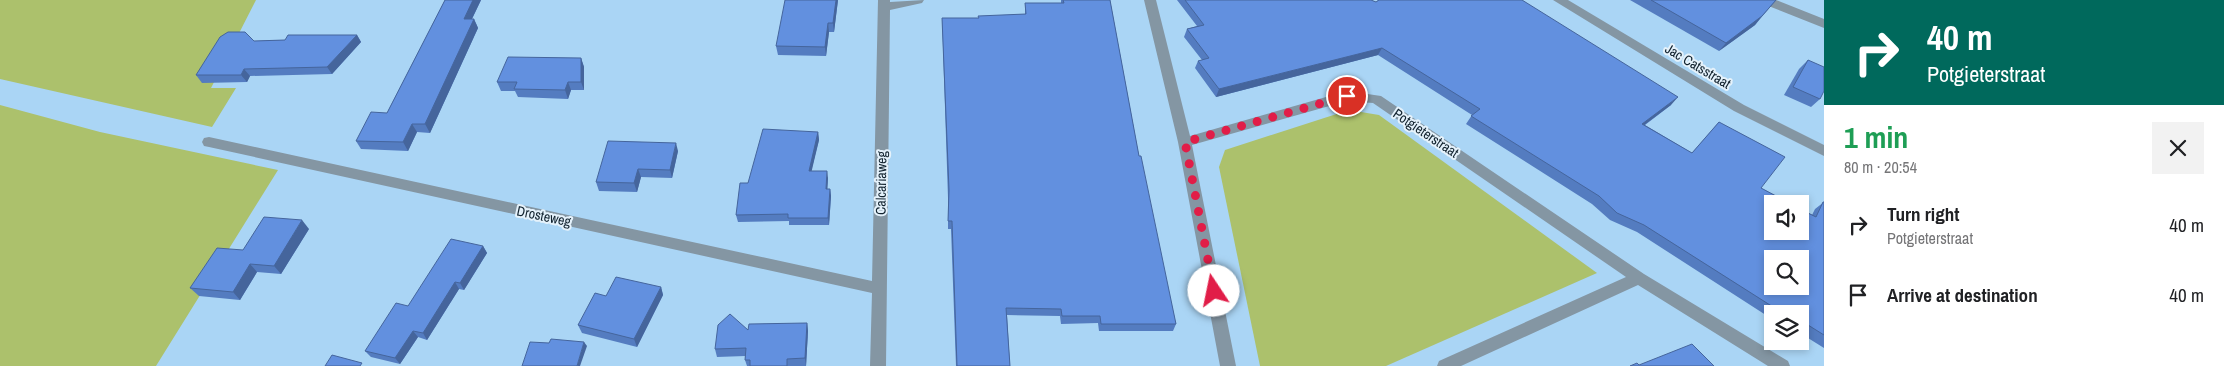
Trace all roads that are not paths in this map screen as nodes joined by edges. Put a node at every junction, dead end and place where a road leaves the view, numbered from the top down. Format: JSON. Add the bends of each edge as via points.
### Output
{"nodes":[{"id":1,"x":918,"y":0,"type":"edge"},
{"id":2,"x":1150,"y":0,"type":"edge"},
{"id":3,"x":1559,"y":0,"type":"edge"},
{"id":4,"x":1765,"y":0,"type":"edge"},
{"id":5,"x":884,"y":3,"type":"edge"},
{"id":6,"x":1824,"y":24,"type":"edge"},
{"id":7,"x":209,"y":142,"type":"dead end"},
{"id":8,"x":1185,"y":142,"type":"junction"},
{"id":9,"x":1824,"y":150,"type":"edge"},
{"id":10,"x":1638,"y":278,"type":"junction"},
{"id":11,"x":880,"y":289,"type":"junction"},
{"id":12,"x":878,"y":366,"type":"edge"},
{"id":13,"x":1228,"y":366,"type":"edge"},
{"id":14,"x":1445,"y":366,"type":"edge"},
{"id":15,"x":1782,"y":366,"type":"edge"}],
"edges":[{"from":1,"to":5,"type":"street"},
{"from":2,"to":8,"type":"street"},
{"from":3,"to":9,"type":"street","name":"Jac Catsstraat","via":[[1739,108]]},
{"from":4,"to":6,"type":"street"},
{"from":5,"to":11,"type":"street","name":"Calcariaweg"},
{"from":7,"to":11,"type":"street","name":"Drosteweg"},
{"from":8,"to":10,"type":"street","name":"Potgieterstraat","via":[[1347,96],[1376,99]]},
{"from":8,"to":13,"type":"street"},
{"from":10,"to":14,"type":"street"},
{"from":10,"to":15,"type":"street","name":"Potgieterstraat"},
{"from":11,"to":12,"type":"street","name":"Calcariaweg"}]}
